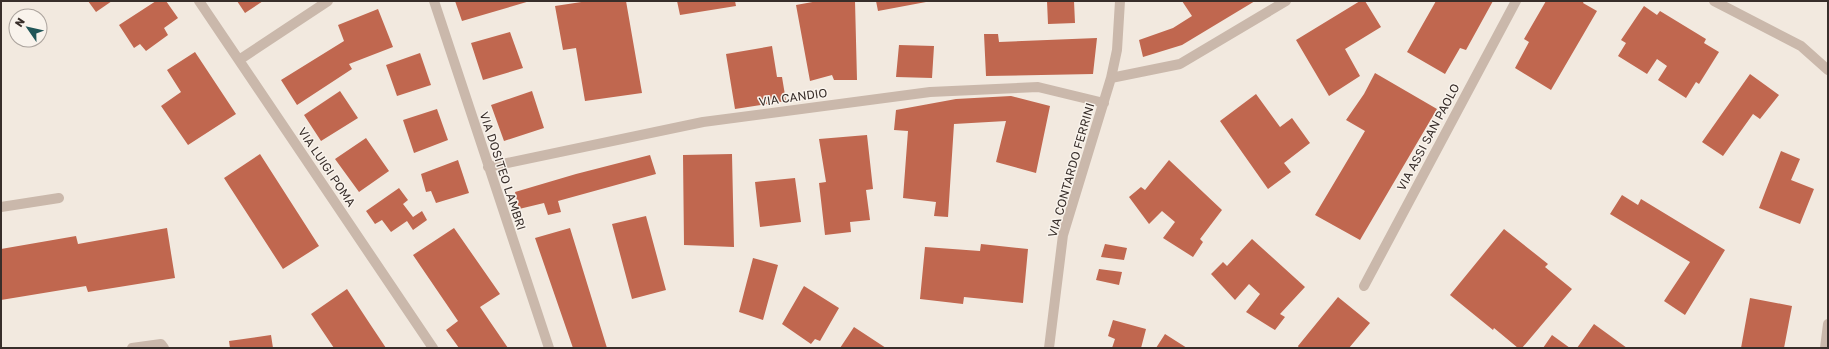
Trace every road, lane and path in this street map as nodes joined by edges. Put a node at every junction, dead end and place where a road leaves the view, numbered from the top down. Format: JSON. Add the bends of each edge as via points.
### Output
{"nodes":[{"id":1,"x":199,"y":1,"type":"edge"},
{"id":2,"x":328,"y":1,"type":"edge"},
{"id":3,"x":434,"y":1,"type":"edge"},
{"id":4,"x":1120,"y":1,"type":"edge"},
{"id":5,"x":1286,"y":1,"type":"edge"},
{"id":6,"x":1516,"y":1,"type":"edge"},
{"id":7,"x":1714,"y":1,"type":"edge"},
{"id":8,"x":239,"y":60,"type":"junction"},
{"id":9,"x":1828,"y":70,"type":"edge"},
{"id":10,"x":1111,"y":78,"type":"junction"},
{"id":11,"x":1104,"y":103,"type":"junction"},
{"id":12,"x":488,"y":167,"type":"junction"},
{"id":13,"x":59,"y":198,"type":"dead end"},
{"id":14,"x":1,"y":207,"type":"edge"},
{"id":15,"x":1364,"y":286,"type":"dead end"},
{"id":16,"x":1828,"y":324,"type":"edge"},
{"id":17,"x":132,"y":348,"type":"edge"},
{"id":18,"x":164,"y":348,"type":"edge"},
{"id":19,"x":433,"y":348,"type":"edge"},
{"id":20,"x":550,"y":348,"type":"edge"},
{"id":21,"x":1049,"y":348,"type":"edge"},
{"id":22,"x":1825,"y":348,"type":"edge"}],
"edges":[{"from":1,"to":8,"type":"street","name":"VIA LUIGI POMA"},
{"from":2,"to":8,"type":"street"},
{"from":3,"to":12,"type":"street","name":"VIA DOSITEO LAMBRI"},
{"from":4,"to":10,"type":"street","name":"VIA CONTARDO FERRINI","via":[[1117,50]]},
{"from":5,"to":10,"type":"street","via":[[1180,64]]},
{"from":6,"to":15,"type":"street","name":"VIA ASSI SAN PAOLO"},
{"from":7,"to":9,"type":"street","via":[[1801,46]]},
{"from":8,"to":19,"type":"street","name":"VIA LUIGI POMA"},
{"from":10,"to":11,"type":"street","name":"VIA CONTARDO FERRINI"},
{"from":11,"to":12,"type":"street","name":"VIA CANDIO","via":[[1038,87],[930,92],[703,122]]},
{"from":11,"to":21,"type":"street","name":"VIA CONTARDO FERRINI","via":[[1063,235]]},
{"from":12,"to":20,"type":"street","name":"VIA DOSITEO LAMBRI"},
{"from":13,"to":14,"type":"street"},
{"from":16,"to":22,"type":"street"},
{"from":17,"to":18,"type":"street","via":[[161,344]]}]}
